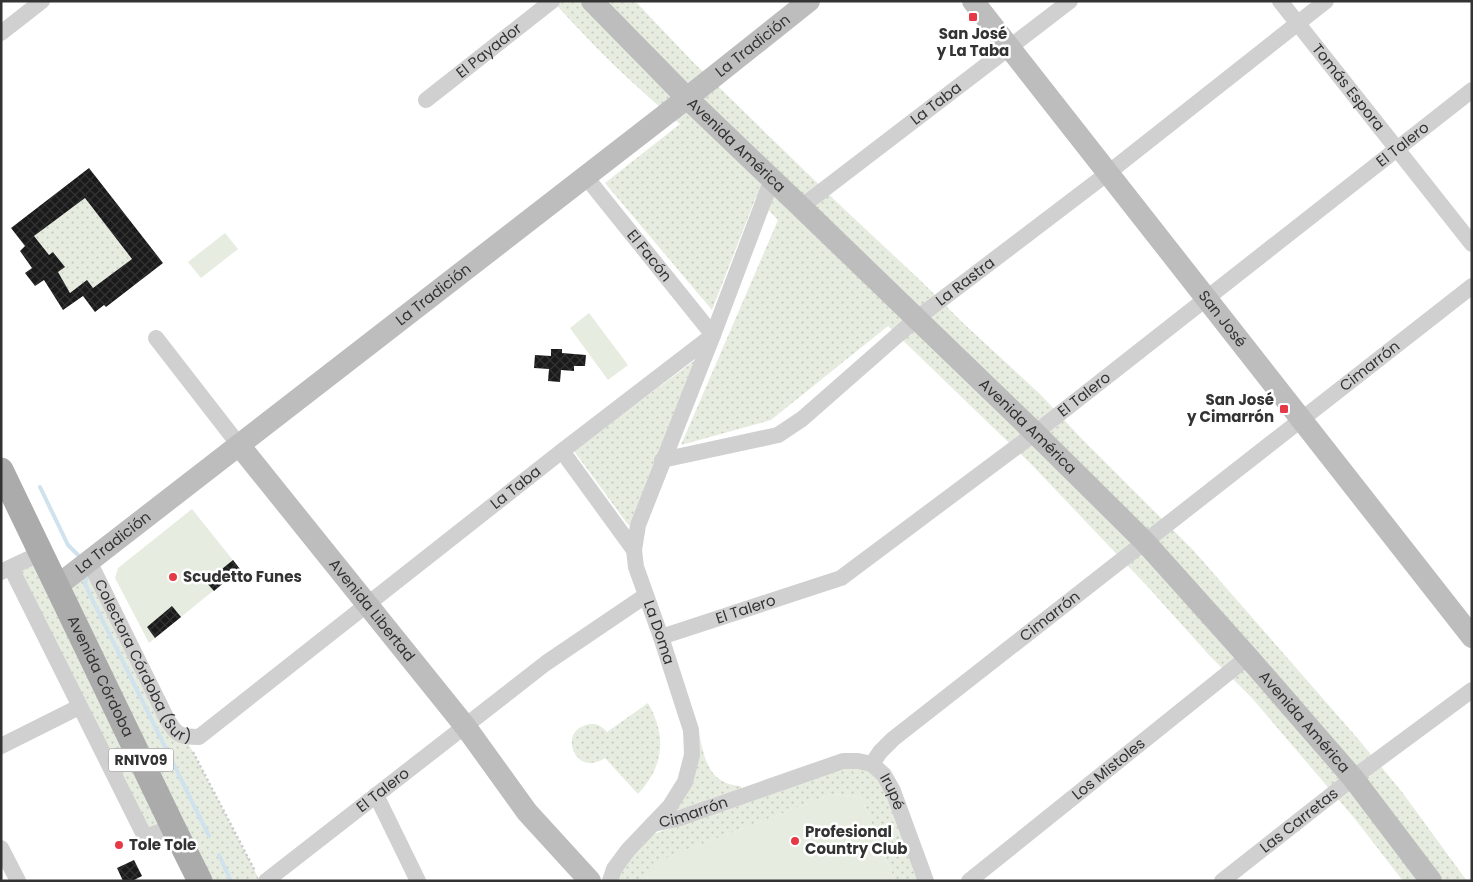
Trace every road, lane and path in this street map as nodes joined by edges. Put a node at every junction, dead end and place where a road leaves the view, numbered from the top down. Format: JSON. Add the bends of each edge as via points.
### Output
{"nodes":[{"id":1,"x":42,"y":1,"type":"edge"},
{"id":2,"x":552,"y":1,"type":"edge"},
{"id":3,"x":592,"y":1,"type":"edge"},
{"id":4,"x":809,"y":1,"type":"edge"},
{"id":5,"x":972,"y":1,"type":"edge"},
{"id":6,"x":1070,"y":1,"type":"edge"},
{"id":7,"x":1280,"y":1,"type":"edge"},
{"id":8,"x":1326,"y":1,"type":"edge"},
{"id":9,"x":1298,"y":24,"type":"junction"},
{"id":10,"x":1,"y":33,"type":"edge"},
{"id":11,"x":1010,"y":48,"type":"junction"},
{"id":12,"x":1472,"y":90,"type":"edge"},
{"id":13,"x":687,"y":98,"type":"junction"},
{"id":14,"x":426,"y":100,"type":"dead end"},
{"id":15,"x":1397,"y":149,"type":"junction"},
{"id":16,"x":1108,"y":173,"type":"junction"},
{"id":17,"x":586,"y":177,"type":"junction"},
{"id":18,"x":772,"y":179,"type":"junction"},
{"id":19,"x":801,"y":207,"type":"junction"},
{"id":20,"x":1472,"y":244,"type":"edge"},
{"id":21,"x":1472,"y":286,"type":"edge"},
{"id":22,"x":1206,"y":299,"type":"junction"},
{"id":23,"x":916,"y":319,"type":"junction"},
{"id":24,"x":713,"y":335,"type":"junction"},
{"id":25,"x":156,"y":338,"type":"dead end"},
{"id":26,"x":1301,"y":419,"type":"junction"},
{"id":27,"x":1035,"y":433,"type":"junction"},
{"id":28,"x":239,"y":445,"type":"junction"},
{"id":29,"x":562,"y":451,"type":"junction"},
{"id":30,"x":662,"y":460,"type":"junction"},
{"id":31,"x":1,"y":470,"type":"edge"},
{"id":32,"x":1145,"y":542,"type":"junction"},
{"id":33,"x":634,"y":550,"type":"junction"},
{"id":34,"x":41,"y":553,"type":"junction"},
{"id":35,"x":89,"y":561,"type":"junction"},
{"id":36,"x":6,"y":570,"type":"edge"},
{"id":37,"x":57,"y":586,"type":"junction"},
{"id":38,"x":645,"y":596,"type":"junction"},
{"id":39,"x":367,"y":604,"type":"junction"},
{"id":40,"x":661,"y":637,"type":"junction"},
{"id":41,"x":1472,"y":637,"type":"edge"},
{"id":42,"x":1248,"y":657,"type":"junction"},
{"id":43,"x":1472,"y":690,"type":"edge"},
{"id":44,"x":79,"y":707,"type":"junction"},
{"id":45,"x":465,"y":726,"type":"junction"},
{"id":46,"x":185,"y":737,"type":"junction"},
{"id":47,"x":1,"y":746,"type":"edge"},
{"id":48,"x":872,"y":764,"type":"junction"},
{"id":49,"x":1354,"y":778,"type":"junction"},
{"id":50,"x":376,"y":795,"type":"junction"},
{"id":51,"x":653,"y":824,"type":"junction"},
{"id":52,"x":173,"y":827,"type":"junction"},
{"id":53,"x":1,"y":848,"type":"edge"},
{"id":54,"x":253,"y":867,"type":"dead end"},
{"id":55,"x":18,"y":881,"type":"edge"},
{"id":56,"x":200,"y":881,"type":"edge"},
{"id":57,"x":266,"y":881,"type":"edge"},
{"id":58,"x":418,"y":881,"type":"edge"},
{"id":59,"x":590,"y":881,"type":"edge"},
{"id":60,"x":610,"y":881,"type":"edge"},
{"id":61,"x":926,"y":881,"type":"edge"},
{"id":62,"x":970,"y":881,"type":"edge"},
{"id":63,"x":1222,"y":881,"type":"edge"},
{"id":64,"x":1431,"y":881,"type":"edge"}],
"edges":[{"from":1,"to":10,"type":"street"},
{"from":2,"to":14,"type":"street","name":"El Payador"},
{"from":3,"to":13,"type":"street","name":"Avenida América"},
{"from":4,"to":13,"type":"street","name":"La Tradición"},
{"from":5,"to":11,"type":"street","name":"San José"},
{"from":6,"to":11,"type":"street","name":"La Taba"},
{"from":7,"to":9,"type":"street","name":"Tomás Espora"},
{"from":8,"to":9,"type":"street","name":"La Rastra"},
{"from":9,"to":15,"type":"street","name":"Tomás Espora"},
{"from":9,"to":16,"type":"street","name":"La Rastra"},
{"from":11,"to":16,"type":"street","name":"San José"},
{"from":11,"to":19,"type":"street","name":"La Taba"},
{"from":12,"to":15,"type":"street","name":"El Talero"},
{"from":13,"to":17,"type":"street","name":"La Tradición"},
{"from":13,"to":18,"type":"street","name":"Avenida América"},
{"from":15,"to":20,"type":"street","name":"Tomás Espora"},
{"from":15,"to":22,"type":"street","name":"El Talero"},
{"from":16,"to":22,"type":"street","name":"San José"},
{"from":16,"to":23,"type":"street","name":"La Rastra"},
{"from":17,"to":24,"type":"street","name":"El Facón"},
{"from":17,"to":28,"type":"street","name":"La Tradición"},
{"from":18,"to":19,"type":"street","name":"Avenida América"},
{"from":18,"to":24,"type":"street"},
{"from":19,"to":23,"type":"street","name":"Avenida América"},
{"from":21,"to":26,"type":"street","name":"Cimarrón"},
{"from":22,"to":26,"type":"street","name":"San José"},
{"from":22,"to":27,"type":"street","name":"El Talero"},
{"from":23,"to":27,"type":"street","name":"Avenida América"},
{"from":23,"to":30,"type":"street","name":"La Rastra","via":[[802,419],[778,434]]},
{"from":24,"to":29,"type":"street","name":"La Taba"},
{"from":24,"to":30,"type":"street"},
{"from":25,"to":28,"type":"street","name":"Avenida Libertad"},
{"from":26,"to":32,"type":"street","name":"Cimarrón"},
{"from":26,"to":41,"type":"street","name":"San José"},
{"from":27,"to":32,"type":"street","name":"Avenida América"},
{"from":27,"to":40,"type":"street","name":"El Talero","via":[[841,578]]},
{"from":28,"to":35,"type":"street","name":"La Tradición"},
{"from":28,"to":39,"type":"street","name":"Avenida Libertad"},
{"from":29,"to":33,"type":"street","name":"La Doma"},
{"from":29,"to":39,"type":"street","name":"La Taba"},
{"from":30,"to":33,"type":"street","via":[[638,525]]},
{"from":31,"to":34,"type":"main road","name":"Avenida Córdoba","number":"RN1V09"},
{"from":32,"to":42,"type":"street","name":"Avenida América"},
{"from":32,"to":48,"type":"street","name":"Cimarrón","via":[[893,739]]},
{"from":33,"to":38,"type":"street","name":"La Doma"},
{"from":34,"to":36,"type":"street"},
{"from":34,"to":37,"type":"main road","name":"Avenida Córdoba","number":"RN1V09"},
{"from":35,"to":37,"type":"street","name":"La Tradición"},
{"from":35,"to":46,"type":"street","name":"Colectora Córdoba (Sur)","via":[[167,719],[174,730]]},
{"from":36,"to":44,"type":"street"},
{"from":37,"to":52,"type":"main road","name":"Avenida Córdoba","number":"RN1V09"},
{"from":38,"to":40,"type":"street","name":"La Doma"},
{"from":38,"to":45,"type":"street","name":"El Talero","via":[[546,662]]},
{"from":39,"to":45,"type":"street","name":"Avenida Libertad"},
{"from":39,"to":46,"type":"street","name":"La Taba","via":[[199,737]]},
{"from":40,"to":51,"type":"street","name":"La Doma","via":[[691,730],[692,755],[685,782],[670,806]]},
{"from":42,"to":49,"type":"street","name":"Avenida América"},
{"from":42,"to":62,"type":"street","name":"Los Mistoles"},
{"from":43,"to":49,"type":"street","name":"Las Carretas"},
{"from":44,"to":47,"type":"street"},
{"from":44,"to":52,"type":"street","via":[[144,837]]},
{"from":45,"to":50,"type":"street","name":"El Talero"},
{"from":45,"to":59,"type":"street","name":"Avenida Libertad","via":[[527,812]]},
{"from":46,"to":54,"type":"path","name":"Colectora Córdoba (Sur)"},
{"from":48,"to":51,"type":"street","name":"Cimarrón","via":[[842,761],[676,819]]},
{"from":48,"to":61,"type":"street","name":"Irupé","via":[[884,775],[893,791]]},
{"from":49,"to":63,"type":"street","name":"Las Carretas"},
{"from":49,"to":64,"type":"street","name":"Avenida América"},
{"from":50,"to":57,"type":"street","name":"El Talero"},
{"from":50,"to":58,"type":"street"},
{"from":51,"to":60,"type":"street","name":"Cimarrón","via":[[614,868]]},
{"from":52,"to":56,"type":"main road","name":"Avenida Córdoba","number":"RN1V09"},
{"from":53,"to":55,"type":"street"}]}
